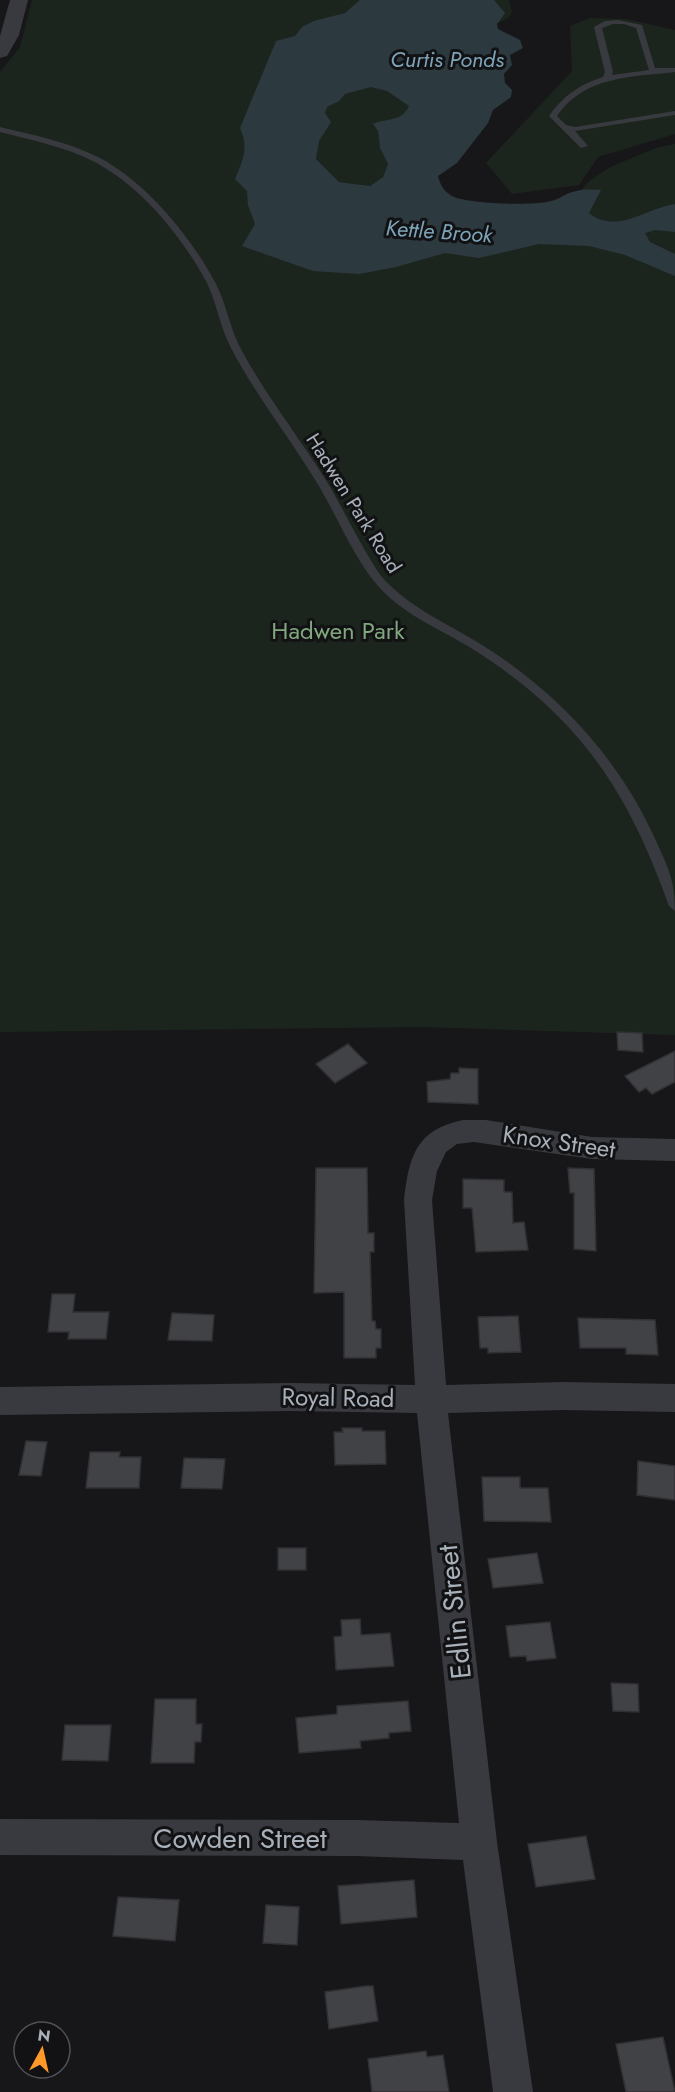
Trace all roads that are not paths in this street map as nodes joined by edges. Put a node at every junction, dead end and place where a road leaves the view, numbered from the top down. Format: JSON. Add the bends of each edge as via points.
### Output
{"nodes":[{"id":1,"x":12,"y":12,"type":"edge"},
{"id":2,"x":0,"y":52,"type":"edge"},
{"id":3,"x":675,"y":70,"type":"edge"},
{"id":4,"x":659,"y":72,"type":"junction"},
{"id":5,"x":607,"y":78,"type":"junction"},
{"id":6,"x":675,"y":113,"type":"edge"},
{"id":7,"x":0,"y":129,"type":"edge"},
{"id":8,"x":567,"y":129,"type":"junction"},
{"id":9,"x":584,"y":146,"type":"dead end"},
{"id":10,"x":675,"y":906,"type":"edge"},
{"id":11,"x":445,"y":1138,"type":"joint"},
{"id":12,"x":675,"y":1150,"type":"edge"},
{"id":13,"x":675,"y":1398,"type":"edge"},
{"id":14,"x":430,"y":1399,"type":"junction"},
{"id":15,"x":0,"y":1401,"type":"edge"},
{"id":16,"x":0,"y":1837,"type":"edge"},
{"id":17,"x":479,"y":1842,"type":"junction"},
{"id":18,"x":513,"y":2092,"type":"edge"}],
"edges":[{"from":1,"to":2,"type":"street","via":[[10,35]]},
{"from":3,"to":4,"type":"lane"},
{"from":4,"to":5,"type":"lane"},
{"from":4,"to":5,"type":"lane","via":[[652,69],[639,27],[609,22],[598,27],[609,72]]},
{"from":5,"to":8,"type":"lane","via":[[590,83],[556,109],[553,116]]},
{"from":6,"to":8,"type":"lane"},
{"from":7,"to":10,"type":"lane","name":"Hadwen Park Road","via":[[84,153],[112,168],[159,213],[199,261],[214,287],[233,344],[319,478],[377,578],[396,601],[486,652],[558,707],[620,782],[641,819]]},
{"from":8,"to":9,"type":"lane"},
{"from":11,"to":12,"type":"street","name":"Knox Street","via":[[450,1134],[483,1131],[599,1148]]},
{"from":11,"to":14,"type":"street","name":"Edlin Street","via":[[433,1148],[422,1168],[418,1200]]},
{"from":13,"to":14,"type":"street","name":"Royal Road"},
{"from":14,"to":15,"type":"street","name":"Royal Road"},
{"from":14,"to":17,"type":"street","name":"Edlin Street"},
{"from":16,"to":17,"type":"street","name":"Cowden Street"},
{"from":17,"to":18,"type":"street","name":"Edlin Street"}]}
